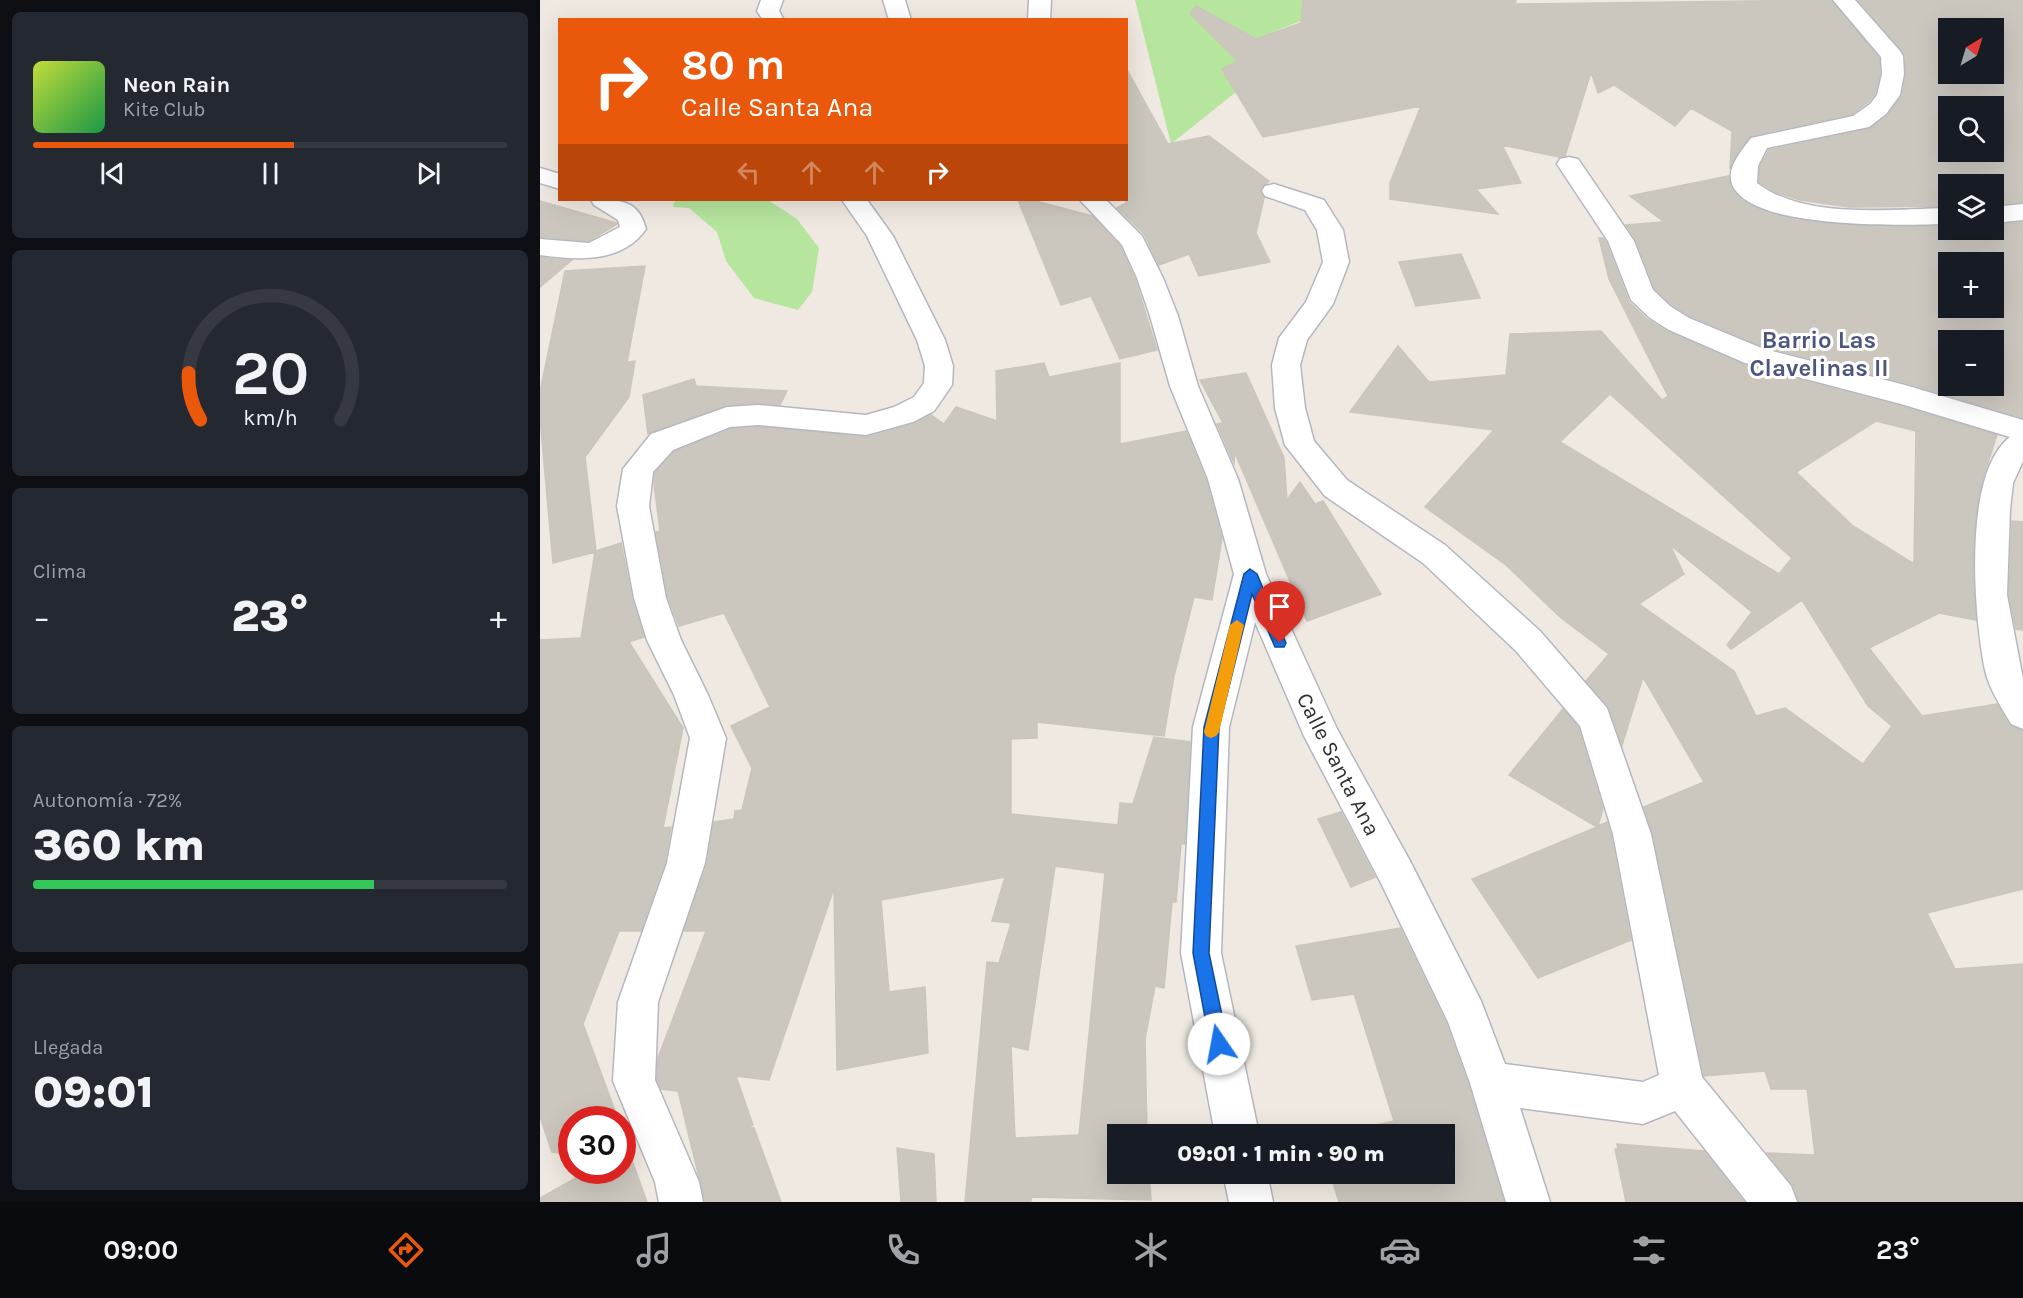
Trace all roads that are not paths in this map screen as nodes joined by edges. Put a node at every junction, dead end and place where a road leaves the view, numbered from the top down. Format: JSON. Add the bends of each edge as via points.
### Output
{"nodes":[{"id":1,"x":772,"y":0,"type":"edge"},
{"id":2,"x":894,"y":0,"type":"edge"},
{"id":3,"x":1040,"y":0,"type":"edge"},
{"id":4,"x":1844,"y":0,"type":"edge"},
{"id":5,"x":773,"y":18,"type":"edge"},
{"id":6,"x":899,"y":18,"type":"edge"},
{"id":7,"x":1039,"y":18,"type":"edge"},
{"id":8,"x":1569,"y":164,"type":"dead end"},
{"id":9,"x":540,"y":176,"type":"edge"},
{"id":10,"x":558,"y":181,"type":"edge"},
{"id":11,"x":1274,"y":191,"type":"dead end"},
{"id":12,"x":605,"y":201,"type":"edge"},
{"id":13,"x":856,"y":201,"type":"edge"},
{"id":14,"x":1093,"y":201,"type":"edge"},
{"id":15,"x":2023,"y":212,"type":"edge"},
{"id":16,"x":2004,"y":214,"type":"edge"},
{"id":17,"x":1938,"y":216,"type":"edge"},
{"id":18,"x":540,"y":247,"type":"edge"},
{"id":19,"x":2023,"y":430,"type":"edge"},
{"id":20,"x":2023,"y":442,"type":"edge"},
{"id":21,"x":1250,"y":574,"type":"junction"},
{"id":22,"x":2023,"y":714,"type":"edge"},
{"id":23,"x":1491,"y":1083,"type":"junction"},
{"id":24,"x":1683,"y":1087,"type":"junction"},
{"id":25,"x":1235,"y":1124,"type":"edge"},
{"id":26,"x":1247,"y":1184,"type":"edge"},
{"id":27,"x":681,"y":1202,"type":"edge"},
{"id":28,"x":1251,"y":1202,"type":"edge"},
{"id":29,"x":1528,"y":1202,"type":"edge"},
{"id":30,"x":1775,"y":1202,"type":"edge"}],
"edges":[{"from":1,"to":5,"type":"street","via":[[768,11]]},
{"from":2,"to":6,"type":"street"},
{"from":3,"to":7,"type":"street"},
{"from":4,"to":17,"type":"street","via":[[1892,56],[1888,95],[1862,122],[1759,143],[1745,166],[1743,180],[1747,188],[1774,203],[1825,213]]},
{"from":8,"to":19,"type":"street","via":[[1621,241],[1641,294],[1679,324],[1755,356]]},
{"from":9,"to":10,"type":"street"},
{"from":11,"to":24,"type":"street","via":[[1315,205],[1330,230],[1336,262],[1319,304],[1293,338],[1286,365],[1290,408],[1300,445],[1336,488],[1434,554],[1528,641],[1595,719],[1632,834]]},
{"from":12,"to":18,"type":"street","via":[[630,216],[633,229],[616,242],[589,253]]},
{"from":13,"to":27,"type":"street","via":[[880,236],[931,340],[939,366],[938,385],[924,404],[903,415],[866,425],[758,415],[727,417],[662,442],[638,469],[633,506],[650,598],[664,640],[692,695],[708,738],[686,863],[638,1002],[634,1082],[677,1182]]},
{"from":14,"to":21,"type":"street","name":"Calle Santa Ana","via":[[1133,242],[1150,278],[1184,386],[1223,479]]},
{"from":15,"to":16,"type":"street"},
{"from":20,"to":22,"type":"street","via":[[2013,450],[1998,483],[1991,595],[2003,673]]},
{"from":21,"to":23,"type":"street","name":"Calle Santa Ana","via":[[1322,736],[1466,1015]]},
{"from":21,"to":25,"type":"street","via":[[1211,727],[1201,953]]},
{"from":23,"to":24,"type":"street","via":[[1642,1102]]},
{"from":23,"to":29,"type":"street","name":"Calle Santa Ana"},
{"from":24,"to":30,"type":"street"},
{"from":26,"to":28,"type":"street"}]}
